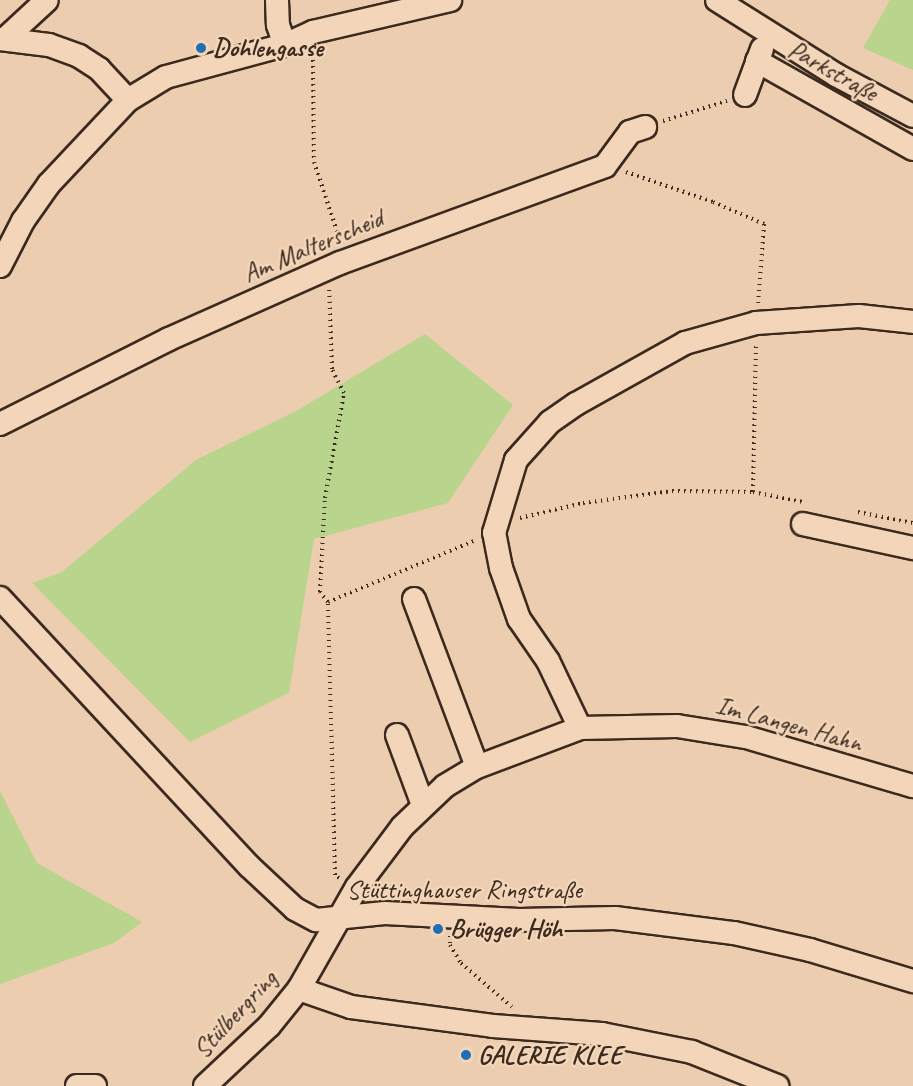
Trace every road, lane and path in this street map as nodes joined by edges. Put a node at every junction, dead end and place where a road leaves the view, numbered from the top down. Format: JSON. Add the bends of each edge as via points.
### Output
{"nodes":[{"id":1,"x":47,"y":0,"type":"edge"},
{"id":2,"x":277,"y":0,"type":"edge"},
{"id":3,"x":450,"y":0,"type":"edge"},
{"id":4,"x":717,"y":0,"type":"edge"},
{"id":5,"x":313,"y":32,"type":"junction"},
{"id":6,"x":768,"y":34,"type":"junction"},
{"id":7,"x":3,"y":38,"type":"edge"},
{"id":8,"x":285,"y":45,"type":"junction"},
{"id":9,"x":756,"y":61,"type":"junction"},
{"id":10,"x":745,"y":95,"type":"joint"},
{"id":11,"x":128,"y":100,"type":"junction"},
{"id":12,"x":913,"y":116,"type":"edge"},
{"id":13,"x":645,"y":127,"type":"joint"},
{"id":14,"x":913,"y":149,"type":"edge"},
{"id":15,"x":605,"y":166,"type":"junction"},
{"id":16,"x":344,"y":262,"type":"junction"},
{"id":17,"x":0,"y":266,"type":"edge"},
{"id":18,"x":913,"y":322,"type":"edge"},
{"id":19,"x":756,"y":323,"type":"junction"},
{"id":20,"x":0,"y":424,"type":"edge"},
{"id":21,"x":753,"y":492,"type":"junction"},
{"id":22,"x":852,"y":511,"type":"dead end"},
{"id":23,"x":806,"y":513,"type":"joint"},
{"id":24,"x":913,"y":523,"type":"edge"},
{"id":25,"x":495,"y":526,"type":"junction"},
{"id":26,"x":913,"y":548,"type":"edge"},
{"id":27,"x":0,"y":598,"type":"edge"},
{"id":28,"x":414,"y":599,"type":"dead end"},
{"id":29,"x":328,"y":602,"type":"junction"},
{"id":30,"x":580,"y":728,"type":"junction"},
{"id":31,"x":397,"y":735,"type":"dead end"},
{"id":32,"x":477,"y":767,"type":"junction"},
{"id":33,"x":913,"y":786,"type":"edge"},
{"id":34,"x":423,"y":805,"type":"junction"},
{"id":35,"x":357,"y":887,"type":"junction"},
{"id":36,"x":341,"y":917,"type":"junction"},
{"id":37,"x":450,"y":945,"type":"dead end"},
{"id":38,"x":913,"y":981,"type":"edge"},
{"id":39,"x":299,"y":989,"type":"junction"},
{"id":40,"x":509,"y":1003,"type":"dead end"},
{"id":41,"x":772,"y":1084,"type":"edge"},
{"id":42,"x":77,"y":1086,"type":"edge"},
{"id":43,"x":95,"y":1086,"type":"edge"},
{"id":44,"x":205,"y":1086,"type":"edge"},
{"id":45,"x":797,"y":1086,"type":"edge"}],
"edges":[{"from":1,"to":7,"type":"street"},
{"from":2,"to":8,"type":"street","via":[[278,25]]},
{"from":3,"to":5,"type":"street"},
{"from":4,"to":6,"type":"street","name":"Parkstraße"},
{"from":5,"to":8,"type":"street"},
{"from":5,"to":16,"type":"path","via":[[314,162]]},
{"from":6,"to":9,"type":"street","name":"Parkstraße"},
{"from":6,"to":12,"type":"street","name":"Parkstraße"},
{"from":7,"to":11,"type":"street","via":[[49,45],[79,56],[99,69]]},
{"from":8,"to":11,"type":"street","via":[[166,77]]},
{"from":9,"to":10,"type":"street","name":"Parkstraße"},
{"from":9,"to":14,"type":"street","name":"Parkstraße"},
{"from":10,"to":13,"type":"path"},
{"from":11,"to":17,"type":"street","via":[[36,200]]},
{"from":13,"to":15,"type":"street","via":[[630,132]]},
{"from":15,"to":16,"type":"street","name":"Am Malterscheid"},
{"from":15,"to":19,"type":"path","via":[[654,180],[764,224]]},
{"from":16,"to":20,"type":"street","name":"Am Malterscheid","via":[[169,339]]},
{"from":16,"to":29,"type":"path","via":[[330,277],[329,293],[332,369],[344,393],[325,498],[320,592]]},
{"from":18,"to":19,"type":"street","via":[[859,316]]},
{"from":19,"to":21,"type":"path"},
{"from":19,"to":25,"type":"street","via":[[685,343],[550,422],[516,460]]},
{"from":21,"to":23,"type":"path"},
{"from":21,"to":25,"type":"path","via":[[672,490],[583,503]]},
{"from":22,"to":24,"type":"path"},
{"from":23,"to":26,"type":"street"},
{"from":25,"to":29,"type":"path"},
{"from":25,"to":30,"type":"street","via":[[501,568],[519,619],[548,662]]},
{"from":27,"to":36,"type":"street","name":"Stüttinghauser Ringstraße","via":[[249,866],[295,909],[316,920]]},
{"from":28,"to":32,"type":"street"},
{"from":29,"to":35,"type":"path","via":[[335,875]]},
{"from":30,"to":32,"type":"street","name":"Im Langen Hahn"},
{"from":30,"to":33,"type":"street","name":"Im Langen Hahn","via":[[678,726],[746,737]]},
{"from":31,"to":34,"type":"street"},
{"from":32,"to":34,"type":"street","name":"Im Langen Hahn","via":[[444,786]]},
{"from":34,"to":35,"type":"street","name":"Im Langen Hahn"},
{"from":35,"to":36,"type":"street","name":"Im Langen Hahn"},
{"from":36,"to":38,"type":"street","name":"Stüttinghauser Ringstraße","via":[[385,913],[519,921],[615,918],[734,933],[810,950]]},
{"from":36,"to":39,"type":"street","name":"Stülbergring"},
{"from":37,"to":40,"type":"path","via":[[474,975]]},
{"from":39,"to":41,"type":"street","via":[[324,1001],[351,1007],[493,1026],[602,1034],[681,1049]]},
{"from":39,"to":44,"type":"street","name":"Stülbergring","via":[[269,1026]]},
{"from":41,"to":45,"type":"street"},
{"from":42,"to":43,"type":"street"}]}
